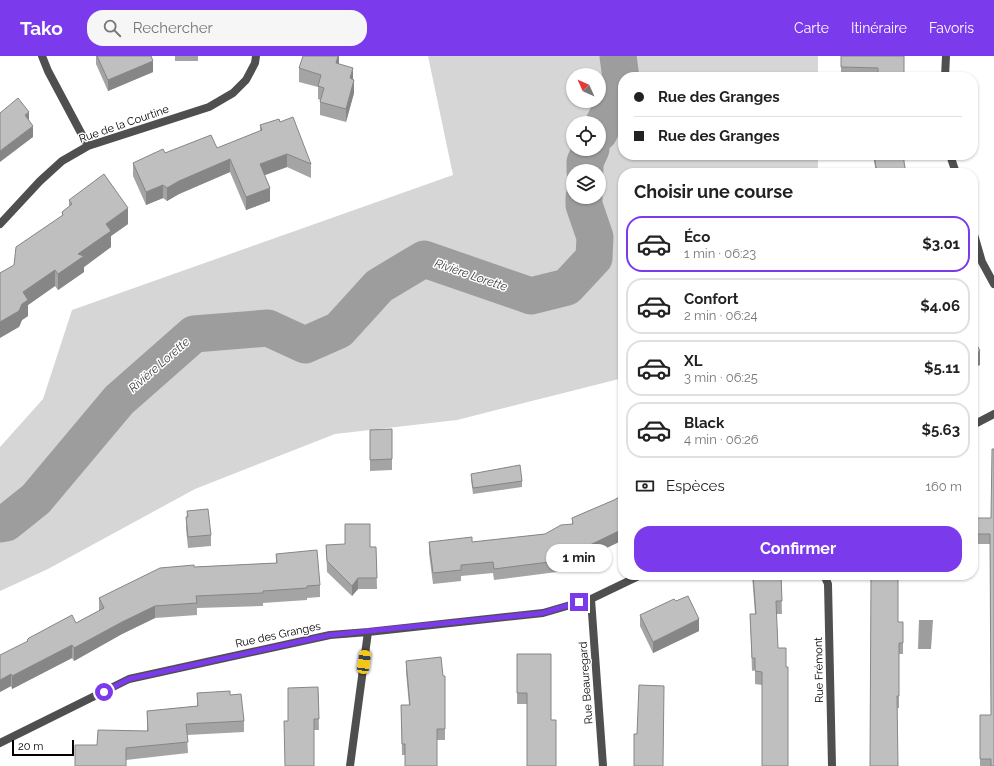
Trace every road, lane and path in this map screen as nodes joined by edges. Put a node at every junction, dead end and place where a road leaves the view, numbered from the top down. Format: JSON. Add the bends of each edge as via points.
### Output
{"nodes":[{"id":1,"x":42,"y":56,"type":"edge"},
{"id":2,"x":256,"y":56,"type":"edge"},
{"id":3,"x":946,"y":56,"type":"edge"},
{"id":4,"x":945,"y":72,"type":"edge"},
{"id":5,"x":88,"y":146,"type":"junction"},
{"id":6,"x":0,"y":224,"type":"edge"},
{"id":7,"x":978,"y":248,"type":"edge"},
{"id":8,"x":994,"y":284,"type":"edge"},
{"id":9,"x":994,"y":414,"type":"edge"},
{"id":10,"x":978,"y":422,"type":"edge"},
{"id":11,"x":631,"y":580,"type":"edge"},
{"id":12,"x":826,"y":580,"type":"edge"},
{"id":13,"x":591,"y":599,"type":"junction"},
{"id":14,"x":368,"y":632,"type":"junction"},
{"id":15,"x":0,"y":743,"type":"edge"},
{"id":16,"x":350,"y":766,"type":"edge"},
{"id":17,"x":603,"y":766,"type":"edge"},
{"id":18,"x":832,"y":766,"type":"edge"}],
"edges":[{"from":1,"to":5,"type":"street"},
{"from":2,"to":5,"type":"street","name":"Rue de la Courtine","via":[[246,80],[233,94],[209,107]]},
{"from":3,"to":4,"type":"street"},
{"from":5,"to":6,"type":"street","name":"Rue de la Courtine","via":[[62,161]]},
{"from":7,"to":8,"type":"street"},
{"from":9,"to":10,"type":"street"},
{"from":11,"to":13,"type":"street","name":"Rue des Granges"},
{"from":12,"to":18,"type":"street","name":"Rue Frémont"},
{"from":13,"to":14,"type":"street","name":"Rue des Granges","via":[[543,613]]},
{"from":13,"to":17,"type":"street","name":"Rue Beauregard"},
{"from":14,"to":15,"type":"street","name":"Rue des Granges","via":[[330,635],[129,679]]},
{"from":14,"to":16,"type":"street"}]}
